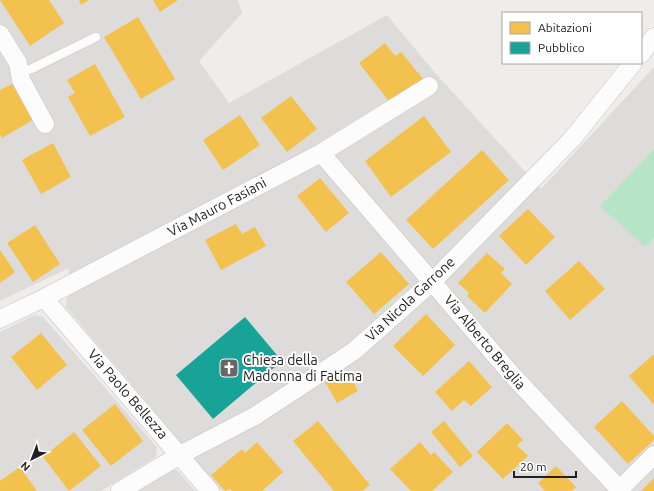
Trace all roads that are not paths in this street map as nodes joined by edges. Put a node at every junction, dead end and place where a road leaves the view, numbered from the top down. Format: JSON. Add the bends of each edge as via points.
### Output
{"nodes":[{"id":1,"x":0,"y":34,"type":"edge"},
{"id":2,"x":96,"y":36,"type":"dead end"},
{"id":3,"x":654,"y":37,"type":"edge"},
{"id":4,"x":642,"y":53,"type":"edge"},
{"id":5,"x":632,"y":64,"type":"edge"},
{"id":6,"x":19,"y":72,"type":"junction"},
{"id":7,"x":429,"y":86,"type":"dead end"},
{"id":8,"x":45,"y":124,"type":"dead end"},
{"id":9,"x":321,"y":153,"type":"junction"},
{"id":10,"x":433,"y":281,"type":"junction"},
{"id":11,"x":44,"y":298,"type":"junction"},
{"id":12,"x":0,"y":320,"type":"edge"},
{"id":13,"x":180,"y":455,"type":"junction"},
{"id":14,"x":654,"y":455,"type":"edge"},
{"id":15,"x":620,"y":490,"type":"edge"},
{"id":16,"x":120,"y":491,"type":"edge"},
{"id":17,"x":210,"y":491,"type":"edge"}],
"edges":[{"from":1,"to":6,"type":"street","via":[[18,63]]},
{"from":2,"to":6,"type":"lane"},
{"from":3,"to":4,"type":"street"},
{"from":5,"to":10,"type":"street","name":"Via Nicola Garrone","via":[[572,139]]},
{"from":6,"to":8,"type":"street"},
{"from":7,"to":9,"type":"street","name":"Via Mauro Fasiani"},
{"from":9,"to":10,"type":"street","name":"Via Alberto Breglia"},
{"from":9,"to":11,"type":"street","name":"Via Mauro Fasiani"},
{"from":10,"to":13,"type":"street","name":"Via Nicola Garrone","via":[[354,351],[255,416]]},
{"from":10,"to":15,"type":"street","name":"Via Alberto Breglia","via":[[547,414]]},
{"from":11,"to":12,"type":"street","name":"Via Mauro Fasiani"},
{"from":11,"to":13,"type":"street","name":"Via Paolo Bellezza"},
{"from":13,"to":16,"type":"street","name":"Via Nicola Garrone"},
{"from":13,"to":17,"type":"street","name":"Via Paolo Bellezza"},
{"from":14,"to":15,"type":"street"}]}
